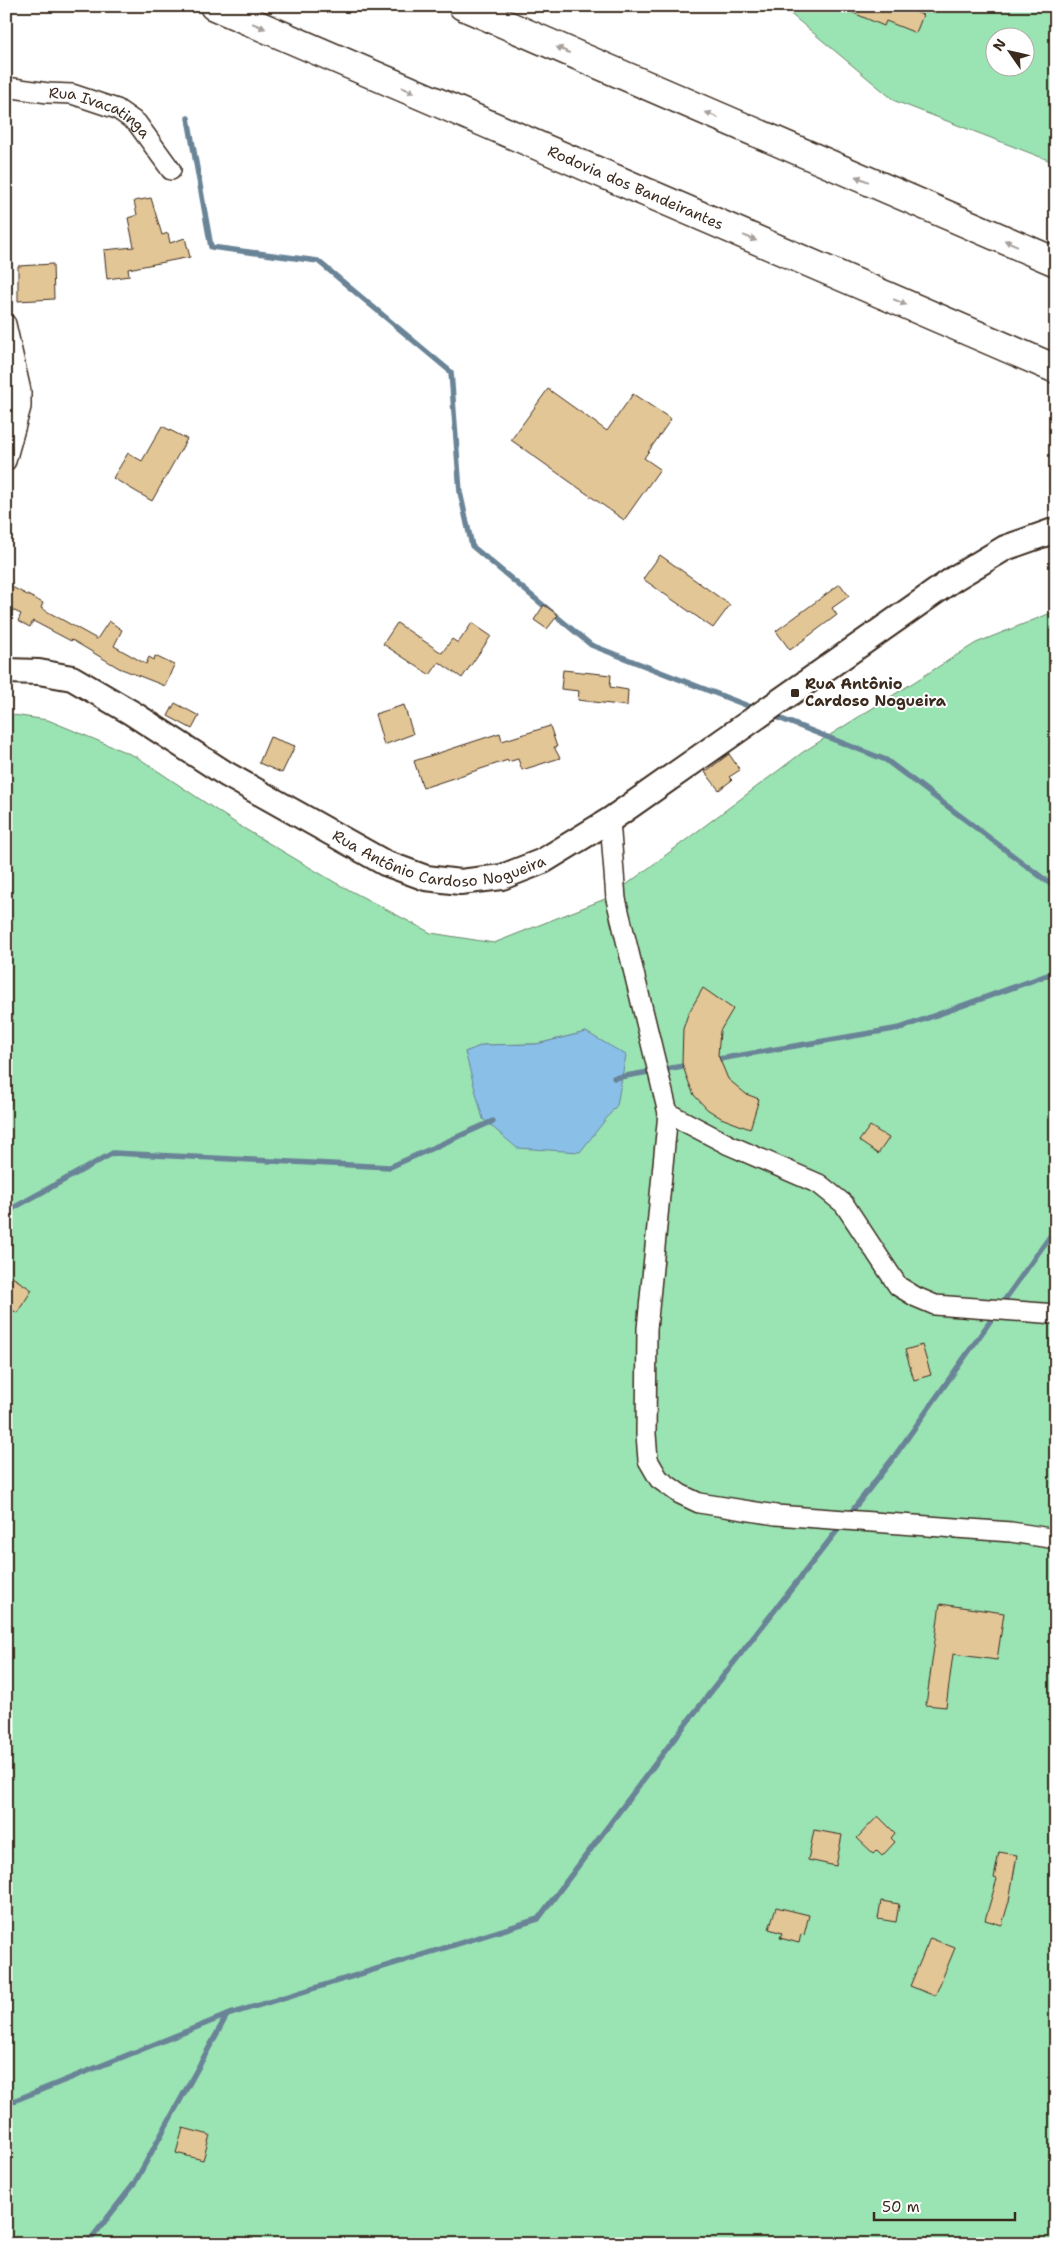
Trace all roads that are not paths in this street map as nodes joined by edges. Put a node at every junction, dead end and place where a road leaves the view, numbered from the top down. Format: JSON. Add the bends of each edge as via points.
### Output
{"nodes":[{"id":1,"x":214,"y":6,"type":"edge"},
{"id":2,"x":463,"y":6,"type":"edge"},
{"id":3,"x":6,"y":86,"type":"edge"},
{"id":4,"x":171,"y":170,"type":"dead end"},
{"id":5,"x":1056,"y":262,"type":"edge"},
{"id":6,"x":6,"y":324,"type":"edge"},
{"id":7,"x":1056,"y":369,"type":"edge"},
{"id":8,"x":6,"y":461,"type":"edge"},
{"id":9,"x":1056,"y":530,"type":"edge"},
{"id":10,"x":6,"y":671,"type":"edge"},
{"id":11,"x":610,"y":820,"type":"junction"},
{"id":12,"x":668,"y":1114,"type":"junction"},
{"id":13,"x":1056,"y":1314,"type":"edge"},
{"id":14,"x":1056,"y":1540,"type":"edge"}],
"edges":[{"from":1,"to":7,"type":"highway","name":"Rodovia dos Bandeirantes","one_way":true},
{"from":5,"to":2,"type":"highway","one_way":true},
{"from":3,"to":4,"type":"street","name":"Rua Ivacatinga","via":[[72,94],[117,109],[137,123]]},
{"from":6,"to":8,"type":"street","via":[[21,408]]},
{"from":9,"to":11,"type":"main road","name":"Rua Antônio Cardoso Nogueira","via":[[1005,548],[955,578]]},
{"from":10,"to":11,"type":"main road","name":"Rua Antônio Cardoso Nogueira","via":[[72,678],[226,774],[385,863],[426,878],[460,882],[502,877],[543,861]]},
{"from":11,"to":12,"type":"street","via":[[616,899]]},
{"from":12,"to":13,"type":"street","via":[[819,1184],[844,1204],[898,1286],[916,1297],[935,1305]]},
{"from":12,"to":14,"type":"street","via":[[647,1329],[648,1460],[659,1479],[699,1503],[738,1509],[842,1521],[1011,1532]]}]}
